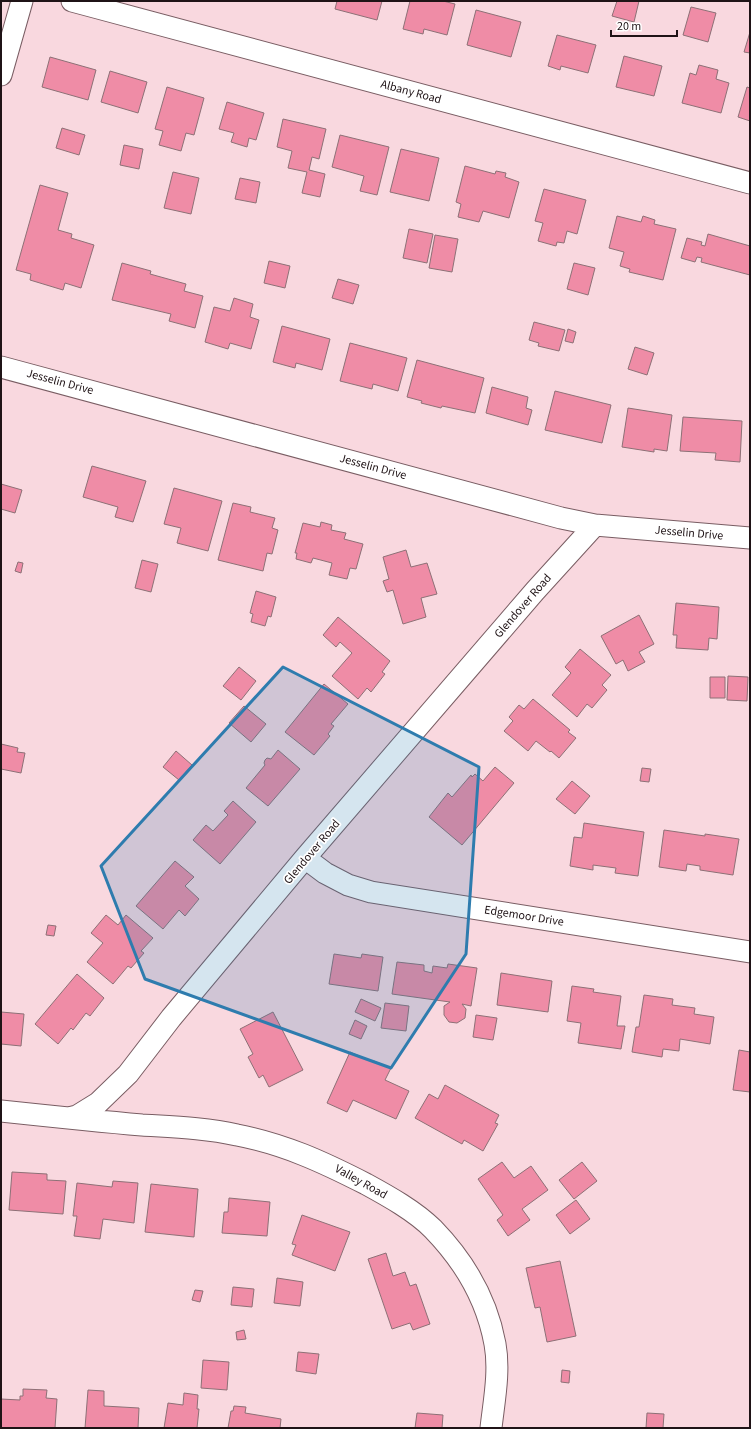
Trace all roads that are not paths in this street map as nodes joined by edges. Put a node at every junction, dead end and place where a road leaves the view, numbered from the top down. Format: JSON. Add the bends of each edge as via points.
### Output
{"nodes":[{"id":1,"x":22,"y":1,"type":"edge"},
{"id":2,"x":72,"y":1,"type":"edge"},
{"id":3,"x":1,"y":75,"type":"edge"},
{"id":4,"x":750,"y":183,"type":"edge"},
{"id":5,"x":1,"y":367,"type":"edge"},
{"id":6,"x":595,"y":525,"type":"junction"},
{"id":7,"x":750,"y":538,"type":"edge"},
{"id":8,"x":305,"y":858,"type":"junction"},
{"id":9,"x":750,"y":952,"type":"edge"},
{"id":10,"x":1,"y":1111,"type":"edge"},
{"id":11,"x":69,"y":1118,"type":"junction"},
{"id":12,"x":491,"y":1428,"type":"edge"}],
"edges":[{"from":1,"to":3,"type":"street"},
{"from":2,"to":4,"type":"street","name":"Albany Road"},
{"from":5,"to":6,"type":"street","name":"Jesselin Drive"},
{"from":6,"to":7,"type":"street","name":"Jesselin Drive"},
{"from":6,"to":8,"type":"street","name":"Glendover Road"},
{"from":8,"to":9,"type":"street","name":"Edgemoor Drive","via":[[324,873],[348,885],[371,892]]},
{"from":8,"to":11,"type":"street","name":"Glendover Road","via":[[171,1018],[128,1074],[98,1103],[78,1116]]},
{"from":10,"to":11,"type":"street","name":"Glendover Road"},
{"from":11,"to":12,"type":"street","name":"Valley Road","via":[[197,1129],[235,1134],[266,1142],[329,1165],[386,1195],[409,1211],[432,1229],[452,1251],[468,1274],[484,1306],[495,1344],[496,1368]]}]}
